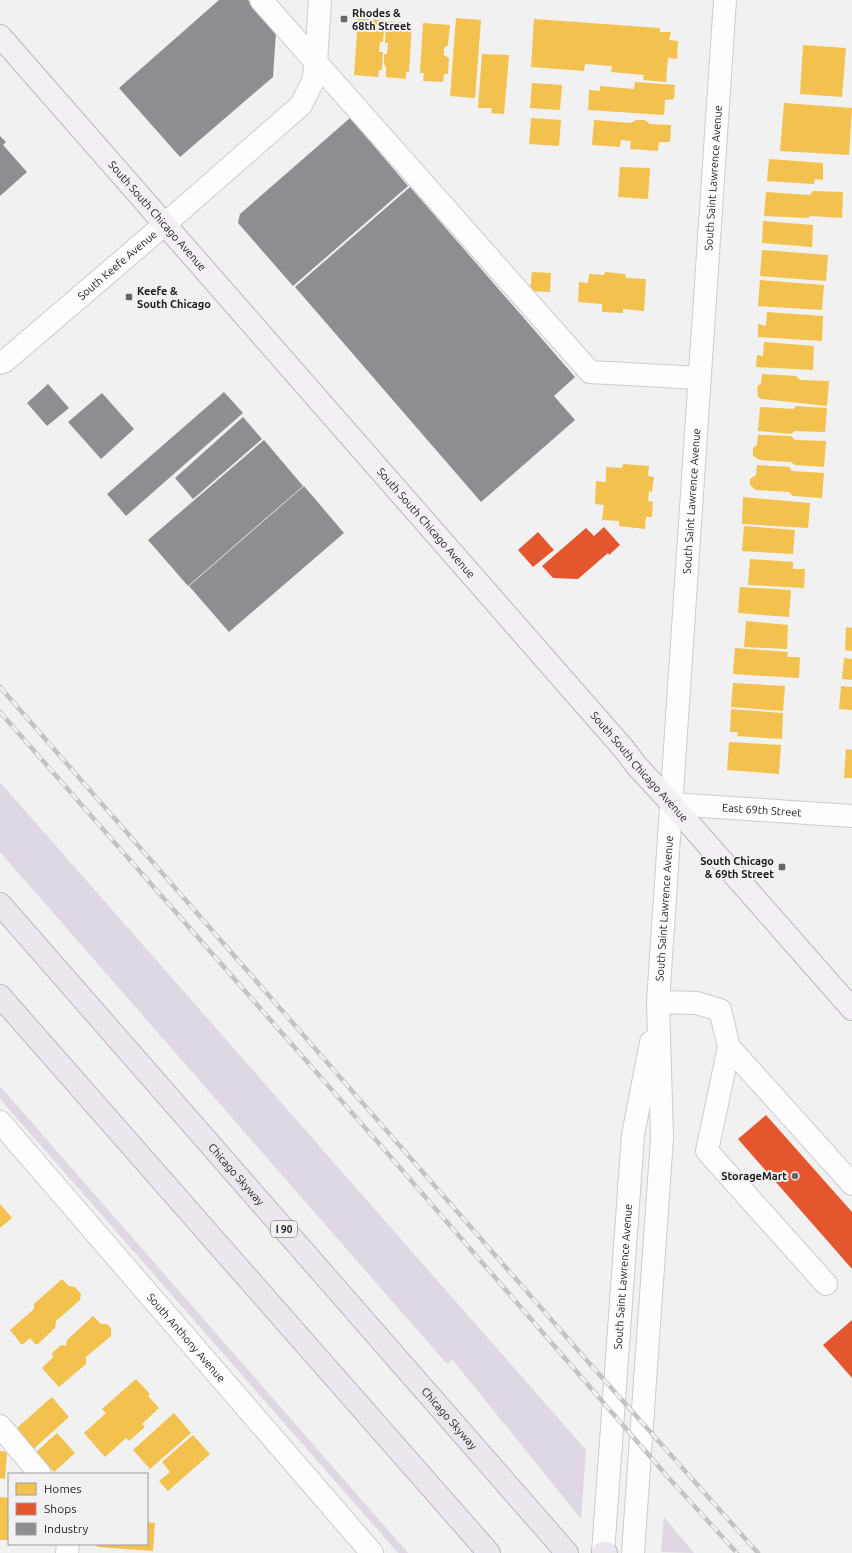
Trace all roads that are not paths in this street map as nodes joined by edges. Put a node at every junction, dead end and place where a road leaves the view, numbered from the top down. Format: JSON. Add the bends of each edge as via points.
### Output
{"nodes":[{"id":1,"x":261,"y":0,"type":"edge"},
{"id":2,"x":320,"y":0,"type":"edge"},
{"id":3,"x":725,"y":0,"type":"edge"},
{"id":4,"x":0,"y":36,"type":"edge"},
{"id":5,"x":316,"y":63,"type":"junction"},
{"id":6,"x":165,"y":224,"type":"junction"},
{"id":7,"x":2,"y":365,"type":"edge"},
{"id":8,"x":699,"y":378,"type":"junction"},
{"id":9,"x":672,"y":804,"type":"junction"},
{"id":10,"x":852,"y":816,"type":"edge"},
{"id":11,"x":0,"y":904,"type":"edge"},
{"id":12,"x":0,"y":996,"type":"edge"},
{"id":13,"x":658,"y":1002,"type":"junction"},
{"id":14,"x":852,"y":1009,"type":"edge"},
{"id":15,"x":729,"y":1047,"type":"junction"},
{"id":16,"x":0,"y":1122,"type":"edge"},
{"id":17,"x":845,"y":1162,"type":"edge"},
{"id":18,"x":852,"y":1184,"type":"edge"},
{"id":19,"x":826,"y":1284,"type":"dead end"},
{"id":20,"x":0,"y":1426,"type":"edge"},
{"id":21,"x":39,"y":1473,"type":"edge"},
{"id":22,"x":372,"y":1553,"type":"edge"},
{"id":23,"x":489,"y":1553,"type":"edge"},
{"id":24,"x":568,"y":1553,"type":"edge"},
{"id":25,"x":604,"y":1553,"type":"edge"},
{"id":26,"x":633,"y":1553,"type":"edge"}],
"edges":[{"from":1,"to":5,"type":"street"},
{"from":2,"to":5,"type":"street"},
{"from":3,"to":8,"type":"street","name":"South Saint Lawrence Avenue"},
{"from":4,"to":6,"type":"main road","name":"South South Chicago Avenue"},
{"from":5,"to":6,"type":"street","name":"South Keefe Avenue","via":[[313,81],[301,105]]},
{"from":5,"to":8,"type":"street","via":[[590,372]]},
{"from":6,"to":7,"type":"street","name":"South Keefe Avenue"},
{"from":6,"to":9,"type":"main road","name":"South South Chicago Avenue"},
{"from":8,"to":9,"type":"street","name":"South Saint Lawrence Avenue"},
{"from":9,"to":10,"type":"street","name":"East 69th Street"},
{"from":9,"to":13,"type":"street","name":"South Saint Lawrence Avenue"},
{"from":9,"to":14,"type":"main road","name":"South South Chicago Avenue"},
{"from":11,"to":24,"type":"highway","name":"Chicago Skyway","number":"I 90"},
{"from":12,"to":23,"type":"highway"},
{"from":13,"to":15,"type":"street","via":[[698,1003],[720,1010]]},
{"from":13,"to":25,"type":"street","name":"South Saint Lawrence Avenue","via":[[633,1135]]},
{"from":13,"to":26,"type":"street","name":"South Saint Lawrence Avenue","via":[[662,1138]]},
{"from":15,"to":17,"type":"street"},
{"from":15,"to":19,"type":"street","via":[[707,1151]]},
{"from":16,"to":22,"type":"street","name":"South Anthony Avenue"},
{"from":17,"to":18,"type":"street"},
{"from":20,"to":21,"type":"street"}]}
